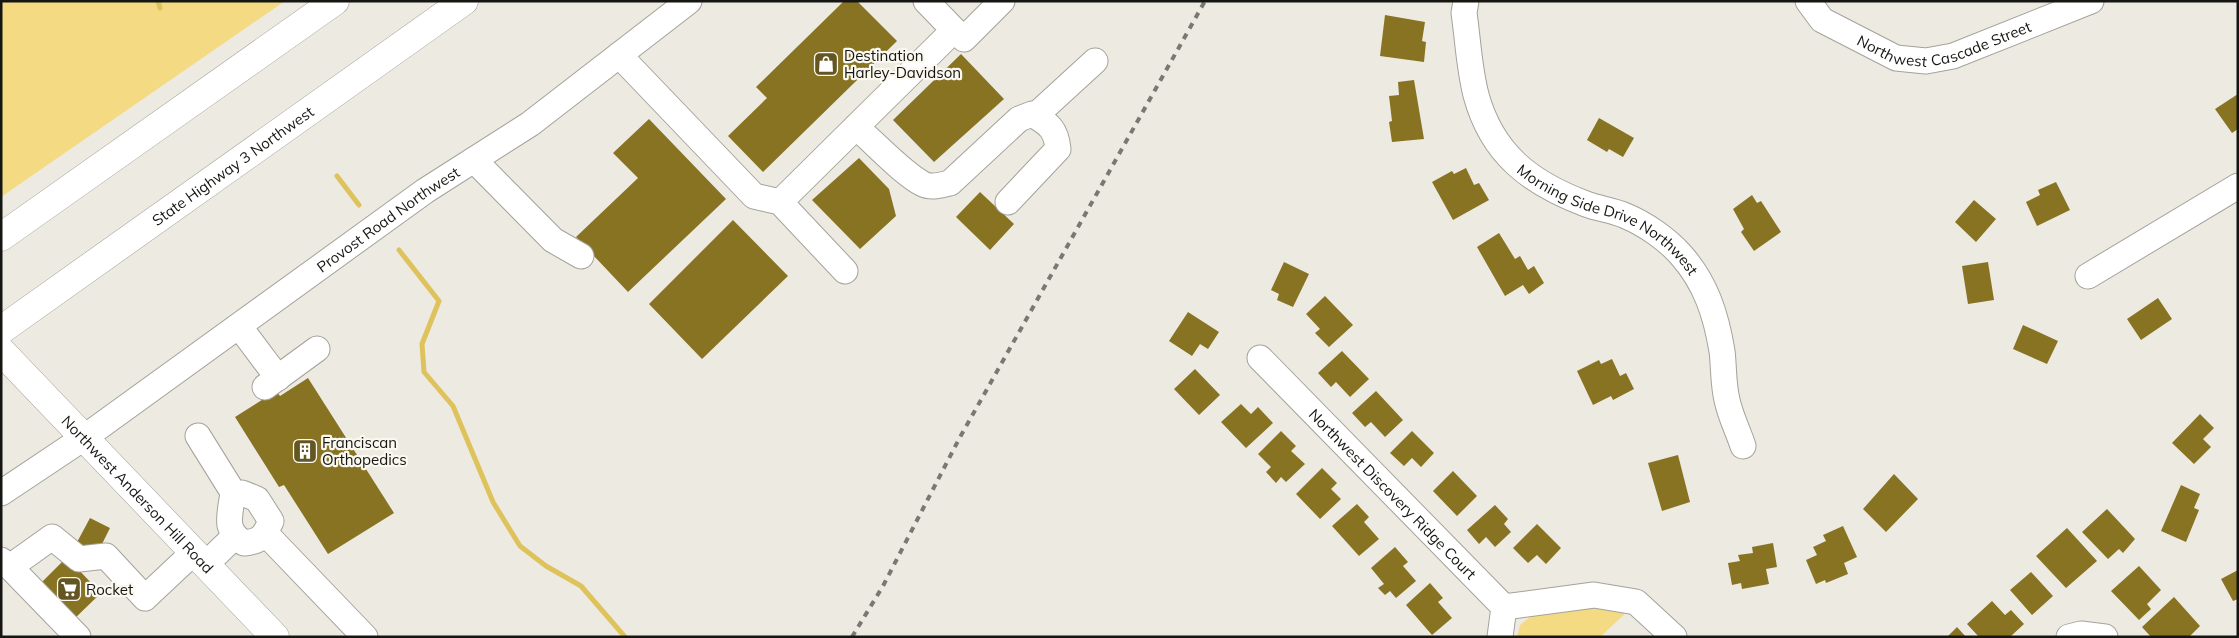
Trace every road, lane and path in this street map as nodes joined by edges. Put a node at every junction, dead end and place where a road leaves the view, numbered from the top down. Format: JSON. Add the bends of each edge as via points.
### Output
{"nodes":[{"id":1,"x":335,"y":1,"type":"edge"},
{"id":2,"x":464,"y":1,"type":"edge"},
{"id":3,"x":688,"y":1,"type":"edge"},
{"id":4,"x":926,"y":1,"type":"edge"},
{"id":5,"x":1002,"y":1,"type":"edge"},
{"id":6,"x":1466,"y":1,"type":"edge"},
{"id":7,"x":1808,"y":1,"type":"edge"},
{"id":8,"x":2090,"y":1,"type":"edge"},
{"id":9,"x":954,"y":30,"type":"junction"},
{"id":10,"x":619,"y":55,"type":"junction"},
{"id":11,"x":1095,"y":61,"type":"dead end"},
{"id":12,"x":1036,"y":116,"type":"junction"},
{"id":13,"x":856,"y":127,"type":"junction"},
{"id":14,"x":474,"y":160,"type":"junction"},
{"id":15,"x":2238,"y":186,"type":"edge"},
{"id":16,"x":780,"y":202,"type":"junction"},
{"id":17,"x":1008,"y":202,"type":"dead end"},
{"id":18,"x":1,"y":237,"type":"edge"},
{"id":19,"x":581,"y":256,"type":"dead end"},
{"id":20,"x":845,"y":271,"type":"dead end"},
{"id":21,"x":2088,"y":276,"type":"dead end"},
{"id":22,"x":239,"y":326,"type":"junction"},
{"id":23,"x":1,"y":330,"type":"edge"},
{"id":24,"x":317,"y":349,"type":"dead end"},
{"id":25,"x":1,"y":351,"type":"edge"},
{"id":26,"x":1260,"y":358,"type":"dead end"},
{"id":27,"x":198,"y":436,"type":"dead end"},
{"id":28,"x":85,"y":437,"type":"junction"},
{"id":29,"x":1743,"y":446,"type":"dead end"},
{"id":30,"x":1,"y":493,"type":"edge"},
{"id":31,"x":236,"y":497,"type":"junction"},
{"id":32,"x":266,"y":534,"type":"junction"},
{"id":33,"x":234,"y":537,"type":"junction"},
{"id":34,"x":200,"y":558,"type":"junction"},
{"id":35,"x":5,"y":563,"type":"edge"},
{"id":36,"x":1504,"y":607,"type":"junction"},
{"id":37,"x":78,"y":637,"type":"edge"},
{"id":38,"x":275,"y":637,"type":"edge"},
{"id":39,"x":365,"y":637,"type":"edge"},
{"id":40,"x":1500,"y":637,"type":"edge"},
{"id":41,"x":1674,"y":637,"type":"edge"},
{"id":42,"x":2069,"y":637,"type":"edge"},
{"id":43,"x":2105,"y":637,"type":"edge"}],
"edges":[{"from":1,"to":18,"type":"main road"},
{"from":2,"to":23,"type":"main road","name":"State Highway 3 Northwest"},
{"from":3,"to":10,"type":"street","name":"Provost Road Northwest"},
{"from":4,"to":9,"type":"street"},
{"from":5,"to":9,"type":"street","via":[[964,39]]},
{"from":6,"to":29,"type":"street","name":"Morning Side Drive Northwest","via":[[1464,13],[1476,95],[1490,133],[1511,160],[1530,177],[1555,190],[1626,216],[1658,234],[1681,254],[1699,279],[1714,308],[1726,399]]},
{"from":7,"to":8,"type":"street","name":"Northwest Cascade Street","via":[[1822,20],[1896,58],[1926,61],[1953,56]]},
{"from":9,"to":13,"type":"street"},
{"from":10,"to":14,"type":"street","name":"Provost Road Northwest","via":[[530,124]]},
{"from":10,"to":16,"type":"street","via":[[754,196]]},
{"from":11,"to":12,"type":"street"},
{"from":12,"to":13,"type":"street","via":[[1032,114],[1019,119],[950,183],[936,186],[924,184]]},
{"from":12,"to":17,"type":"street","via":[[1047,123],[1056,137],[1058,150]]},
{"from":13,"to":16,"type":"street"},
{"from":14,"to":19,"type":"street","via":[[553,240]]},
{"from":14,"to":22,"type":"street","name":"Provost Road Northwest","via":[[425,191]]},
{"from":15,"to":21,"type":"street"},
{"from":16,"to":20,"type":"street"},
{"from":22,"to":24,"type":"street","via":[[271,382]]},
{"from":22,"to":28,"type":"street","name":"Provost Road Northwest"},
{"from":25,"to":28,"type":"main road","name":"Northwest Anderson Hill Road"},
{"from":26,"to":36,"type":"street","name":"Northwest Discovery Ridge Court"},
{"from":27,"to":31,"type":"street"},
{"from":28,"to":30,"type":"street","name":"Provost Road Northwest"},
{"from":28,"to":34,"type":"main road","name":"Northwest Anderson Hill Road"},
{"from":31,"to":32,"type":"street","via":[[242,493],[257,498],[271,521]]},
{"from":31,"to":33,"type":"street","via":[[232,498],[229,521]]},
{"from":32,"to":33,"type":"street","via":[[257,541],[244,543]]},
{"from":32,"to":39,"type":"street"},
{"from":33,"to":34,"type":"street"},
{"from":34,"to":35,"type":"street","via":[[145,598],[106,556],[79,559],[52,537]]},
{"from":34,"to":38,"type":"main road","name":"Northwest Anderson Hill Road"},
{"from":35,"to":37,"type":"street"},
{"from":36,"to":40,"type":"street"},
{"from":36,"to":41,"type":"street","via":[[1594,595],[1636,602]]},
{"from":42,"to":43,"type":"street","via":[[2081,634]]}]}
